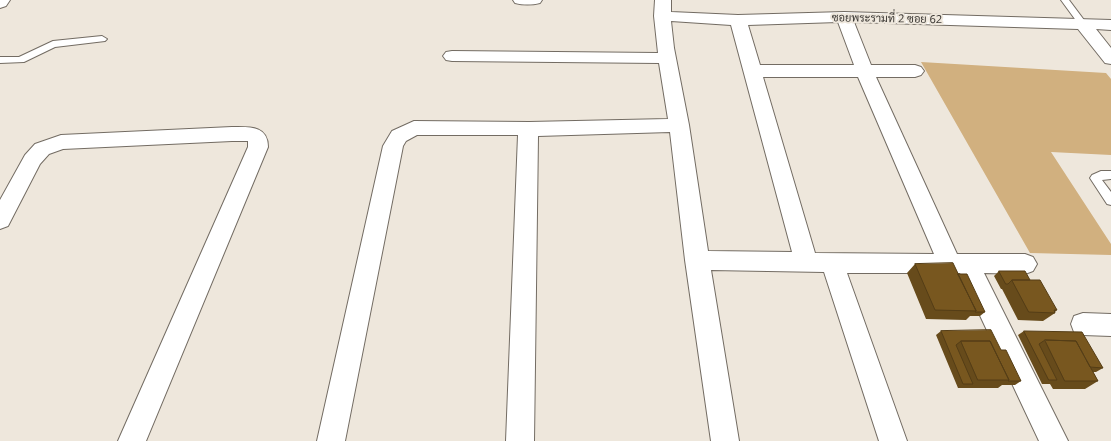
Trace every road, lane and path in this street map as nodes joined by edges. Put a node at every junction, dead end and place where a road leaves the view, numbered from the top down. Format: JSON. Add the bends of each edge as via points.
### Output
{"nodes":[{"id":1,"x":2,"y":0,"type":"edge"},
{"id":2,"x":521,"y":0,"type":"edge"},
{"id":3,"x":534,"y":0,"type":"edge"},
{"id":4,"x":1065,"y":0,"type":"edge"},
{"id":5,"x":0,"y":3,"type":"edge"},
{"id":6,"x":663,"y":8,"type":"edge"},
{"id":7,"x":844,"y":17,"type":"junction"},
{"id":8,"x":738,"y":20,"type":"junction"},
{"id":9,"x":1083,"y":24,"type":"junction"},
{"id":10,"x":1111,"y":25,"type":"edge"},
{"id":11,"x":102,"y":40,"type":"dead end"},
{"id":12,"x":452,"y":56,"type":"dead end"},
{"id":13,"x":668,"y":58,"type":"junction"},
{"id":14,"x":1111,"y":59,"type":"edge"},
{"id":15,"x":0,"y":60,"type":"edge"},
{"id":16,"x":753,"y":70,"type":"junction"},
{"id":17,"x":915,"y":71,"type":"dead end"},
{"id":18,"x":865,"y":72,"type":"junction"},
{"id":19,"x":679,"y":125,"type":"junction"},
{"id":20,"x":529,"y":129,"type":"junction"},
{"id":21,"x":1111,"y":175,"type":"edge"},
{"id":22,"x":1111,"y":201,"type":"edge"},
{"id":23,"x":0,"y":220,"type":"edge"},
{"id":24,"x":697,"y":260,"type":"junction"},
{"id":25,"x":806,"y":262,"type":"junction"},
{"id":26,"x":832,"y":262,"type":"junction"},
{"id":27,"x":958,"y":263,"type":"junction"},
{"id":28,"x":1025,"y":264,"type":"dead end"},
{"id":29,"x":1083,"y":324,"type":"dead end"},
{"id":30,"x":1111,"y":325,"type":"edge"},
{"id":31,"x":132,"y":441,"type":"edge"},
{"id":32,"x":331,"y":441,"type":"edge"},
{"id":33,"x":520,"y":441,"type":"edge"},
{"id":34,"x":724,"y":441,"type":"edge"},
{"id":35,"x":893,"y":441,"type":"edge"},
{"id":36,"x":1054,"y":441,"type":"edge"}],
"edges":[{"from":1,"to":5,"type":"street"},
{"from":2,"to":3,"type":"street"},
{"from":4,"to":9,"type":"lane"},
{"from":6,"to":8,"type":"street","name":"ซอยพระรามที่ 2 ซอย 62"},
{"from":6,"to":13,"type":"street"},
{"from":7,"to":8,"type":"street","name":"ซอยพระรามที่ 2 ซอย 62"},
{"from":7,"to":9,"type":"street","name":"ซอยพระรามที่ 2 ซอย 62"},
{"from":7,"to":18,"type":"street"},
{"from":8,"to":16,"type":"street"},
{"from":9,"to":10,"type":"street","name":"ซอยพระรามที่ 2 ซอย 62"},
{"from":9,"to":14,"type":"street"},
{"from":11,"to":15,"type":"lane","via":[[53,44],[21,60]]},
{"from":12,"to":13,"type":"street"},
{"from":13,"to":19,"type":"street"},
{"from":16,"to":18,"type":"street"},
{"from":16,"to":25,"type":"street"},
{"from":17,"to":18,"type":"street"},
{"from":18,"to":27,"type":"street"},
{"from":19,"to":20,"type":"street"},
{"from":19,"to":24,"type":"street"},
{"from":20,"to":32,"type":"street","via":[[414,128],[399,136],[393,146]]},
{"from":20,"to":33,"type":"street"},
{"from":21,"to":22,"type":"lane","via":[[1096,178]]},
{"from":23,"to":31,"type":"street","via":[[32,160],[42,149],[60,142],[232,134],[250,134],[258,138],[258,147]]},
{"from":24,"to":25,"type":"street"},
{"from":24,"to":34,"type":"street"},
{"from":25,"to":26,"type":"street"},
{"from":26,"to":27,"type":"street"},
{"from":26,"to":35,"type":"street"},
{"from":27,"to":28,"type":"street"},
{"from":27,"to":36,"type":"street"},
{"from":29,"to":30,"type":"street"}]}
